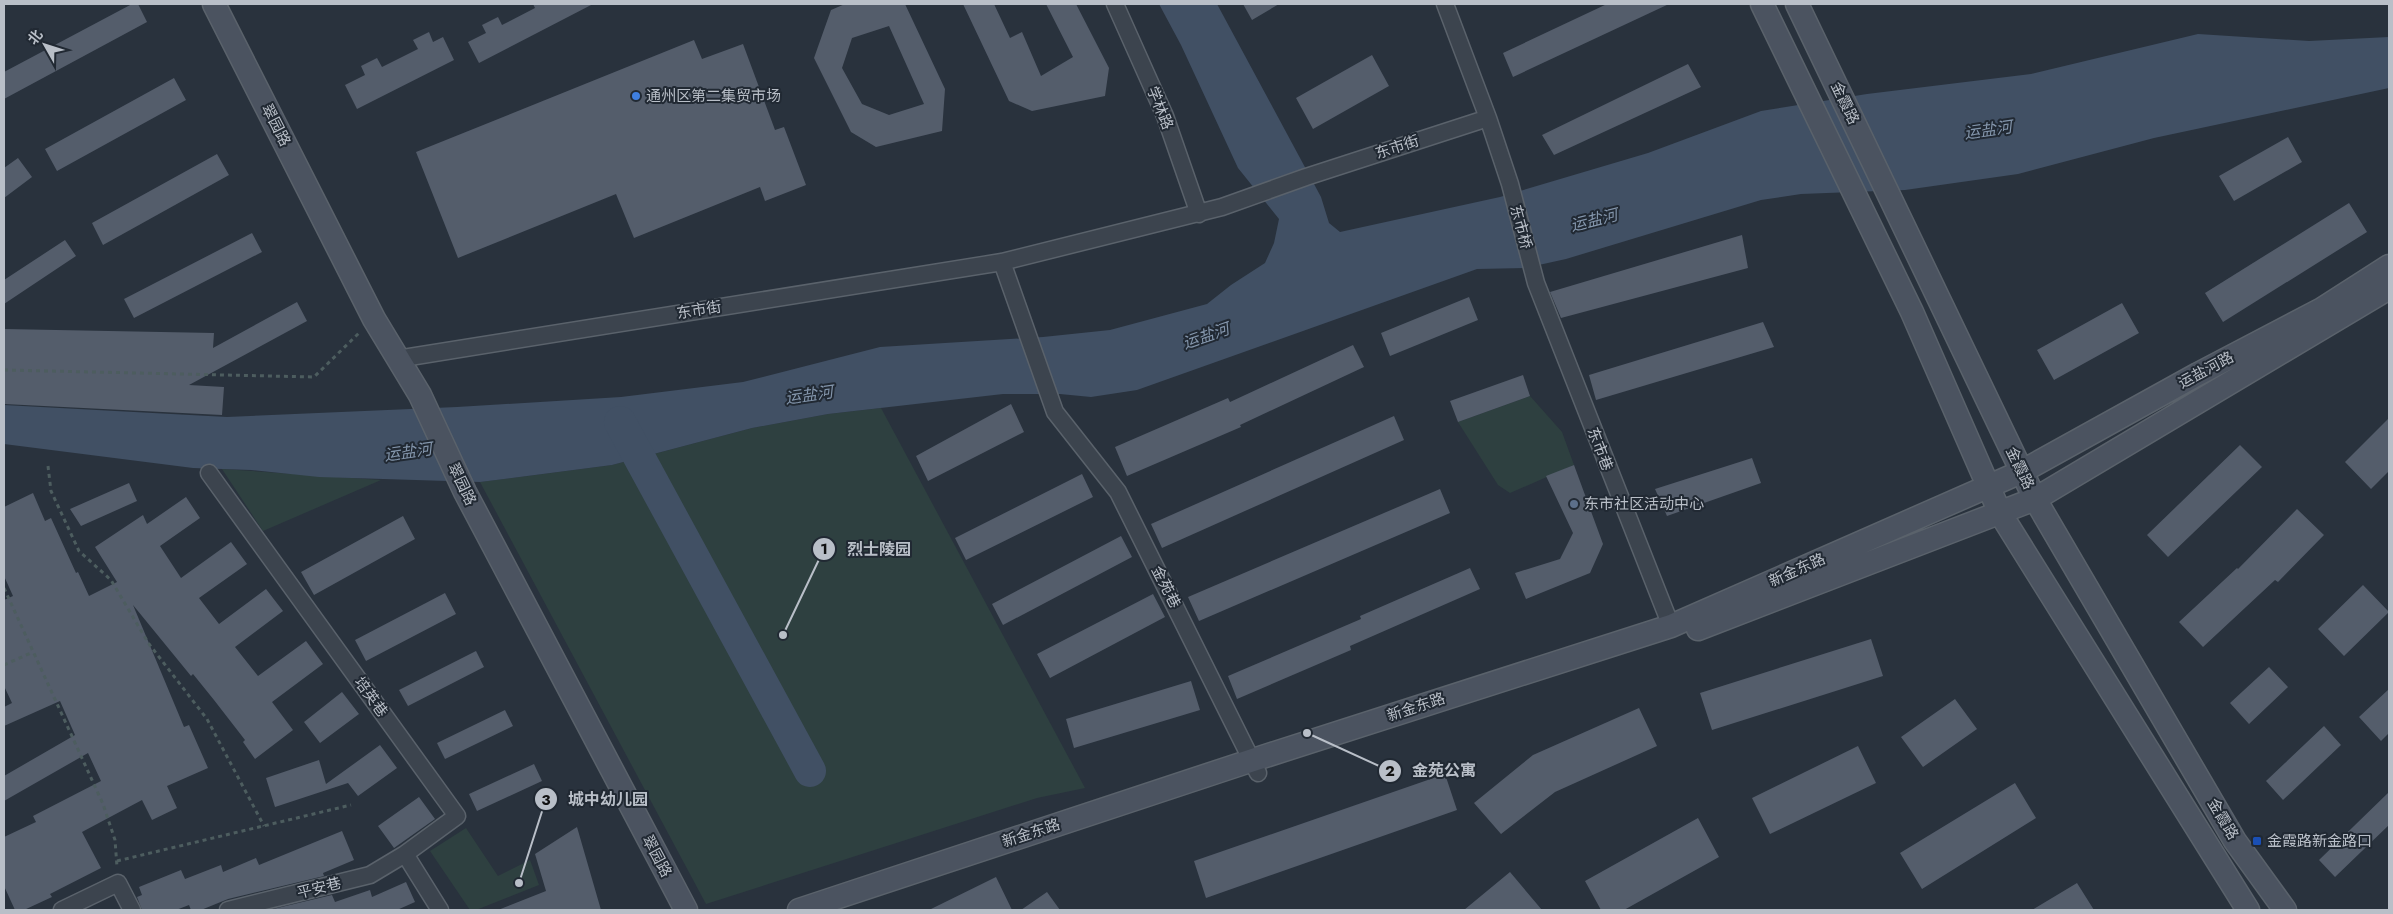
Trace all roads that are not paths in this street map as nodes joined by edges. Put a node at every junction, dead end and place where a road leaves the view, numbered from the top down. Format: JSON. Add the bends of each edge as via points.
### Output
{"nodes":[{"id":1,"x":214,"y":4,"type":"edge"},
{"id":2,"x":1115,"y":4,"type":"edge"},
{"id":3,"x":1446,"y":4,"type":"edge"},
{"id":4,"x":1762,"y":4,"type":"edge"},
{"id":5,"x":1797,"y":4,"type":"edge"},
{"id":6,"x":1488,"y":118,"type":"junction"},
{"id":7,"x":1199,"y":214,"type":"junction"},
{"id":8,"x":1002,"y":262,"type":"junction"},
{"id":9,"x":2389,"y":266,"type":"edge"},
{"id":10,"x":1533,"y":270,"type":"joint"},
{"id":11,"x":2389,"y":288,"type":"edge"},
{"id":12,"x":397,"y":359,"type":"junction"},
{"id":13,"x":2022,"y":472,"type":"junction"},
{"id":14,"x":209,"y":473,"type":"dead end"},
{"id":15,"x":1988,"y":486,"type":"junction"},
{"id":16,"x":2035,"y":499,"type":"junction"},
{"id":17,"x":2000,"y":513,"type":"junction"},
{"id":18,"x":1672,"y":626,"type":"junction"},
{"id":19,"x":1255,"y":766,"type":"junction"},
{"id":20,"x":405,"y":854,"type":"junction"},
{"id":21,"x":62,"y":910,"type":"edge"},
{"id":22,"x":132,"y":910,"type":"edge"},
{"id":23,"x":228,"y":910,"type":"edge"},
{"id":24,"x":440,"y":910,"type":"edge"},
{"id":25,"x":686,"y":910,"type":"edge"},
{"id":26,"x":799,"y":910,"type":"edge"},
{"id":27,"x":832,"y":910,"type":"edge"},
{"id":28,"x":2248,"y":910,"type":"edge"},
{"id":29,"x":2285,"y":910,"type":"edge"}],
"edges":[{"from":1,"to":12,"type":"main road","name":"翠园路"},
{"from":2,"to":7,"type":"street","name":"学林路","via":[[1165,116]]},
{"from":3,"to":6,"type":"street","name":"东市桥"},
{"from":4,"to":15,"type":"main road","name":"金霞路","via":[[1912,312]]},
{"from":5,"to":13,"type":"main road","name":"金霞路"},
{"from":6,"to":7,"type":"street","name":"东市街"},
{"from":6,"to":10,"type":"street","name":"东市桥"},
{"from":7,"to":8,"type":"street","name":"东市街"},
{"from":8,"to":12,"type":"street","name":"东市街"},
{"from":8,"to":19,"type":"street","name":"金苑巷","via":[[1055,412],[1118,492]]},
{"from":9,"to":13,"type":"main road","name":"运盐河路","via":[[2322,309]]},
{"from":10,"to":18,"type":"street","name":"东市巷"},
{"from":11,"to":16,"type":"main road","name":"运盐河路"},
{"from":12,"to":25,"type":"main road","name":"翠园路","via":[[420,394],[464,492]]},
{"from":13,"to":15,"type":"main road","name":"新金东路"},
{"from":13,"to":16,"type":"main road","name":"金霞路"},
{"from":14,"to":20,"type":"street","name":"培英巷","via":[[457,816]]},
{"from":15,"to":17,"type":"main road","name":"金霞路"},
{"from":15,"to":18,"type":"main road","name":"新金东路"},
{"from":16,"to":17,"type":"main road","name":"新金东路"},
{"from":16,"to":29,"type":"main road","name":"金霞路","via":[[2236,841]]},
{"from":17,"to":19,"type":"main road","name":"新金东路","via":[[1674,639]]},
{"from":17,"to":28,"type":"main road","name":"金霞路"},
{"from":18,"to":19,"type":"main road","name":"新金东路"},
{"from":19,"to":26,"type":"main road","name":"新金东路"},
{"from":19,"to":27,"type":"main road","name":"新金东路"},
{"from":20,"to":23,"type":"street","name":"平安巷","via":[[370,875]]},
{"from":20,"to":24,"type":"street"},
{"from":21,"to":22,"type":"street","via":[[118,883]]}]}
